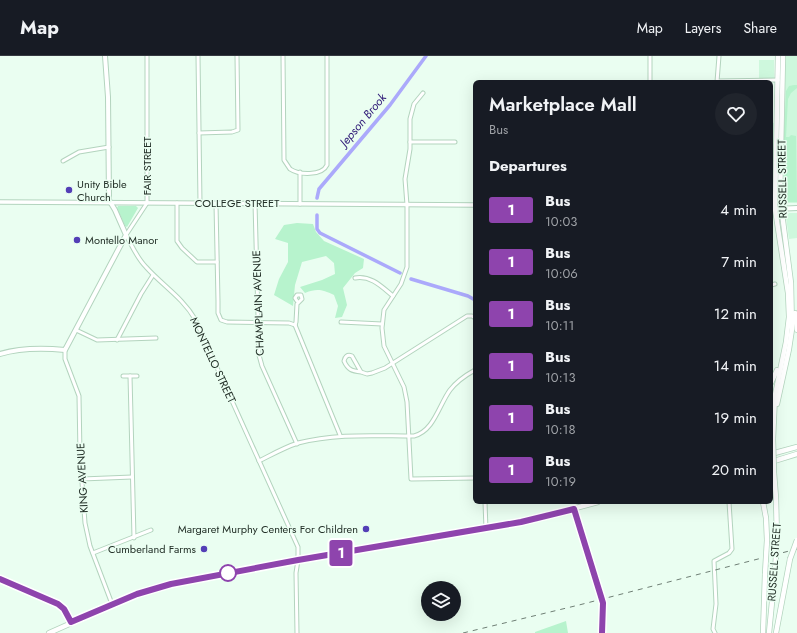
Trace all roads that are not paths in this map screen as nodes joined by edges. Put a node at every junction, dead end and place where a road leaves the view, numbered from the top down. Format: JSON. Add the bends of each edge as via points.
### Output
{"nodes":[{"id":1,"x":105,"y":56,"type":"edge"},
{"id":2,"x":147,"y":56,"type":"edge"},
{"id":3,"x":198,"y":56,"type":"edge"},
{"id":4,"x":238,"y":56,"type":"edge"},
{"id":5,"x":283,"y":56,"type":"edge"},
{"id":6,"x":327,"y":56,"type":"edge"},
{"id":7,"x":650,"y":56,"type":"edge"},
{"id":8,"x":719,"y":56,"type":"edge"},
{"id":9,"x":778,"y":56,"type":"edge"},
{"id":10,"x":783,"y":56,"type":"edge"},
{"id":11,"x":650,"y":80,"type":"edge"},
{"id":12,"x":718,"y":80,"type":"edge"},
{"id":13,"x":773,"y":80,"type":"edge"},
{"id":14,"x":778,"y":80,"type":"junction"},
{"id":15,"x":423,"y":92,"type":"dead end"},
{"id":16,"x":199,"y":133,"type":"junction"},
{"id":17,"x":410,"y":142,"type":"junction"},
{"id":18,"x":455,"y":142,"type":"dead end"},
{"id":19,"x":109,"y":148,"type":"junction"},
{"id":20,"x":63,"y":161,"type":"dead end"},
{"id":21,"x":300,"y":172,"type":"junction"},
{"id":22,"x":0,"y":202,"type":"edge"},
{"id":23,"x":147,"y":203,"type":"junction"},
{"id":24,"x":177,"y":203,"type":"junction"},
{"id":25,"x":200,"y":203,"type":"junction"},
{"id":26,"x":255,"y":203,"type":"junction"},
{"id":27,"x":112,"y":204,"type":"junction"},
{"id":28,"x":216,"y":204,"type":"junction"},
{"id":29,"x":300,"y":204,"type":"junction"},
{"id":30,"x":406,"y":205,"type":"junction"},
{"id":31,"x":473,"y":205,"type":"edge"},
{"id":32,"x":781,"y":208,"type":"junction"},
{"id":33,"x":797,"y":208,"type":"edge"},
{"id":34,"x":773,"y":209,"type":"edge"},
{"id":35,"x":126,"y":235,"type":"junction"},
{"id":36,"x":217,"y":262,"type":"junction"},
{"id":37,"x":154,"y":275,"type":"junction"},
{"id":38,"x":355,"y":278,"type":"dead end"},
{"id":39,"x":792,"y":293,"type":"junction"},
{"id":40,"x":393,"y":296,"type":"junction"},
{"id":41,"x":297,"y":301,"type":"dead end"},
{"id":42,"x":473,"y":317,"type":"edge"},
{"id":43,"x":341,"y":322,"type":"dead end"},
{"id":44,"x":258,"y":323,"type":"junction"},
{"id":45,"x":382,"y":324,"type":"junction"},
{"id":46,"x":295,"y":325,"type":"junction"},
{"id":47,"x":76,"y":330,"type":"junction"},
{"id":48,"x":797,"y":330,"type":"edge"},
{"id":49,"x":156,"y":338,"type":"dead end"},
{"id":50,"x":117,"y":340,"type":"junction"},
{"id":51,"x":65,"y":350,"type":"junction"},
{"id":52,"x":783,"y":353,"type":"junction"},
{"id":53,"x":0,"y":354,"type":"edge"},
{"id":54,"x":392,"y":364,"type":"junction"},
{"id":55,"x":473,"y":371,"type":"edge"},
{"id":56,"x":361,"y":372,"type":"junction"},
{"id":57,"x":123,"y":376,"type":"dead end"},
{"id":58,"x":130,"y":376,"type":"junction"},
{"id":59,"x":137,"y":376,"type":"dead end"},
{"id":60,"x":773,"y":378,"type":"edge"},
{"id":61,"x":774,"y":419,"type":"junction"},
{"id":62,"x":340,"y":436,"type":"junction"},
{"id":63,"x":409,"y":436,"type":"junction"},
{"id":64,"x":297,"y":444,"type":"junction"},
{"id":65,"x":797,"y":447,"type":"edge"},
{"id":66,"x":773,"y":453,"type":"edge"},
{"id":67,"x":797,"y":454,"type":"edge"},
{"id":68,"x":773,"y":461,"type":"edge"},
{"id":69,"x":259,"y":462,"type":"junction"},
{"id":70,"x":132,"y":478,"type":"junction"},
{"id":71,"x":473,"y":478,"type":"edge"},
{"id":72,"x":82,"y":479,"type":"junction"},
{"id":73,"x":485,"y":504,"type":"edge"},
{"id":74,"x":591,"y":504,"type":"edge"},
{"id":75,"x":729,"y":504,"type":"edge"},
{"id":76,"x":763,"y":504,"type":"edge"},
{"id":77,"x":574,"y":509,"type":"junction"},
{"id":78,"x":486,"y":529,"type":"junction"},
{"id":79,"x":151,"y":530,"type":"dead end"},
{"id":80,"x":134,"y":538,"type":"junction"},
{"id":81,"x":797,"y":540,"type":"edge"},
{"id":82,"x":93,"y":553,"type":"junction"},
{"id":83,"x":298,"y":560,"type":"junction"},
{"id":84,"x":0,"y":580,"type":"edge"},
{"id":85,"x":112,"y":604,"type":"junction"},
{"id":86,"x":71,"y":622,"type":"junction"},
{"id":87,"x":49,"y":633,"type":"edge"},
{"id":88,"x":297,"y":633,"type":"edge"},
{"id":89,"x":602,"y":633,"type":"edge"},
{"id":90,"x":715,"y":633,"type":"edge"},
{"id":91,"x":763,"y":633,"type":"edge"},
{"id":92,"x":769,"y":633,"type":"edge"},
{"id":93,"x":776,"y":633,"type":"edge"}],
"edges":[{"from":1,"to":19,"type":"main road","name":"MONTELLO STREET"},
{"from":2,"to":23,"type":"street","name":"FAIR STREET"},
{"from":3,"to":16,"type":"street"},
{"from":4,"to":16,"type":"street","via":[[238,130]]},
{"from":5,"to":21,"type":"street","via":[[284,160],[290,169]]},
{"from":6,"to":21,"type":"street","via":[[327,165],[318,172]]},
{"from":7,"to":11,"type":"street"},
{"from":8,"to":12,"type":"street"},
{"from":9,"to":14,"type":"main road","name":"RUSSELL STREET"},
{"from":10,"to":32,"type":"main road","name":"RUSSELL STREET"},
{"from":13,"to":14,"type":"street"},
{"from":14,"to":34,"type":"main road","name":"RUSSELL STREET"},
{"from":15,"to":17,"type":"street","via":[[412,110]]},
{"from":16,"to":25,"type":"street"},
{"from":17,"to":18,"type":"street"},
{"from":17,"to":30,"type":"street","via":[[405,180]]},
{"from":19,"to":20,"type":"street","via":[[79,152]]},
{"from":19,"to":27,"type":"main road","name":"MONTELLO STREET","via":[[109,200]]},
{"from":21,"to":29,"type":"street"},
{"from":22,"to":27,"type":"street","name":"COLLEGE STREET"},
{"from":23,"to":24,"type":"street","name":"COLLEGE STREET"},
{"from":23,"to":27,"type":"street","name":"COLLEGE STREET"},
{"from":23,"to":35,"type":"street","name":"FAIR STREET"},
{"from":24,"to":25,"type":"street","name":"COLLEGE STREET"},
{"from":24,"to":36,"type":"street","via":[[179,245],[197,262]]},
{"from":25,"to":28,"type":"street","name":"COLLEGE STREET"},
{"from":26,"to":28,"type":"street","name":"COLLEGE STREET"},
{"from":26,"to":29,"type":"street","name":"COLLEGE STREET"},
{"from":26,"to":44,"type":"street","name":"CHAMPLAIN AVENUE"},
{"from":27,"to":35,"type":"main road","name":"MONTELLO STREET"},
{"from":28,"to":36,"type":"street"},
{"from":29,"to":30,"type":"street","name":"COLLEGE STREET"},
{"from":30,"to":31,"type":"street","name":"COLLEGE STREET"},
{"from":30,"to":40,"type":"street","via":[[406,267],[401,284]]},
{"from":32,"to":33,"type":"main road"},
{"from":32,"to":34,"type":"main road"},
{"from":32,"to":39,"type":"main road","name":"RUSSELL STREET"},
{"from":34,"to":52,"type":"main road","name":"RUSSELL STREET","via":[[788,299],[788,325]]},
{"from":35,"to":37,"type":"street","name":"MONTELLO STREET","via":[[137,256]]},
{"from":35,"to":47,"type":"main road","name":"FAIR STREET"},
{"from":36,"to":44,"type":"street","via":[[218,313],[221,320]]},
{"from":37,"to":50,"type":"street"},
{"from":37,"to":69,"type":"street","name":"MONTELLO STREET","via":[[187,307],[195,319]]},
{"from":38,"to":40,"type":"street","via":[[375,282]]},
{"from":39,"to":48,"type":"main road"},
{"from":39,"to":61,"type":"main road","name":"RUSSELL STREET","via":[[791,336]]},
{"from":40,"to":45,"type":"street","via":[[384,310]]},
{"from":41,"to":46,"type":"street","via":[[295,296],[300,294],[302,298],[297,302]]},
{"from":42,"to":54,"type":"street","via":[[467,316]]},
{"from":43,"to":45,"type":"street"},
{"from":44,"to":46,"type":"street"},
{"from":44,"to":64,"type":"street","name":"CHAMPLAIN AVENUE","via":[[260,359]]},
{"from":45,"to":54,"type":"street","via":[[383,342]]},
{"from":46,"to":62,"type":"street"},
{"from":47,"to":50,"type":"street","via":[[97,340]]},
{"from":47,"to":51,"type":"main road","name":"FAIR STREET"},
{"from":49,"to":50,"type":"street"},
{"from":51,"to":53,"type":"main road","via":[[22,350]]},
{"from":51,"to":72,"type":"street","name":"KING AVENUE","via":[[65,359],[79,396]]},
{"from":52,"to":60,"type":"main road"},
{"from":52,"to":61,"type":"main road","name":"RUSSELL STREET","via":[[775,395]]},
{"from":54,"to":56,"type":"street","via":[[372,373]]},
{"from":54,"to":63,"type":"street","via":[[406,395]]},
{"from":55,"to":63,"type":"street","via":[[450,390],[424,432]]},
{"from":56,"to":56,"type":"street","via":[[352,356],[348,355],[344,361],[348,368],[354,372]]},
{"from":57,"to":58,"type":"street"},
{"from":58,"to":59,"type":"street"},
{"from":58,"to":70,"type":"street"},
{"from":61,"to":92,"type":"main road","name":"RUSSELL STREET","bridge":true,"via":[[777,540]]},
{"from":62,"to":63,"type":"street"},
{"from":62,"to":64,"type":"street"},
{"from":63,"to":71,"type":"street","via":[[411,479]]},
{"from":64,"to":69,"type":"street"},
{"from":65,"to":66,"type":"main road"},
{"from":67,"to":68,"type":"main road"},
{"from":69,"to":83,"type":"street","name":"MONTELLO STREET","via":[[296,542]]},
{"from":70,"to":72,"type":"street"},
{"from":70,"to":80,"type":"street"},
{"from":72,"to":82,"type":"street","name":"KING AVENUE","via":[[85,523]]},
{"from":73,"to":78,"type":"street"},
{"from":74,"to":77,"type":"main road"},
{"from":75,"to":90,"type":"street","via":[[732,549],[714,561]]},
{"from":76,"to":91,"type":"main road","bridge":true,"via":[[767,540]]},
{"from":77,"to":78,"type":"main road"},
{"from":77,"to":89,"type":"street","via":[[603,603]]},
{"from":78,"to":83,"type":"main road"},
{"from":79,"to":80,"type":"street"},
{"from":80,"to":82,"type":"street"},
{"from":81,"to":93,"type":"main road","bridge":true,"via":[[785,576]]},
{"from":82,"to":85,"type":"street","name":"KING AVENUE"},
{"from":83,"to":85,"type":"main road","via":[[167,585]]},
{"from":83,"to":88,"type":"street","name":"MONTELLO STREET"},
{"from":84,"to":86,"type":"main road","via":[[58,604]]},
{"from":85,"to":86,"type":"main road"},
{"from":86,"to":87,"type":"main road"}]}
